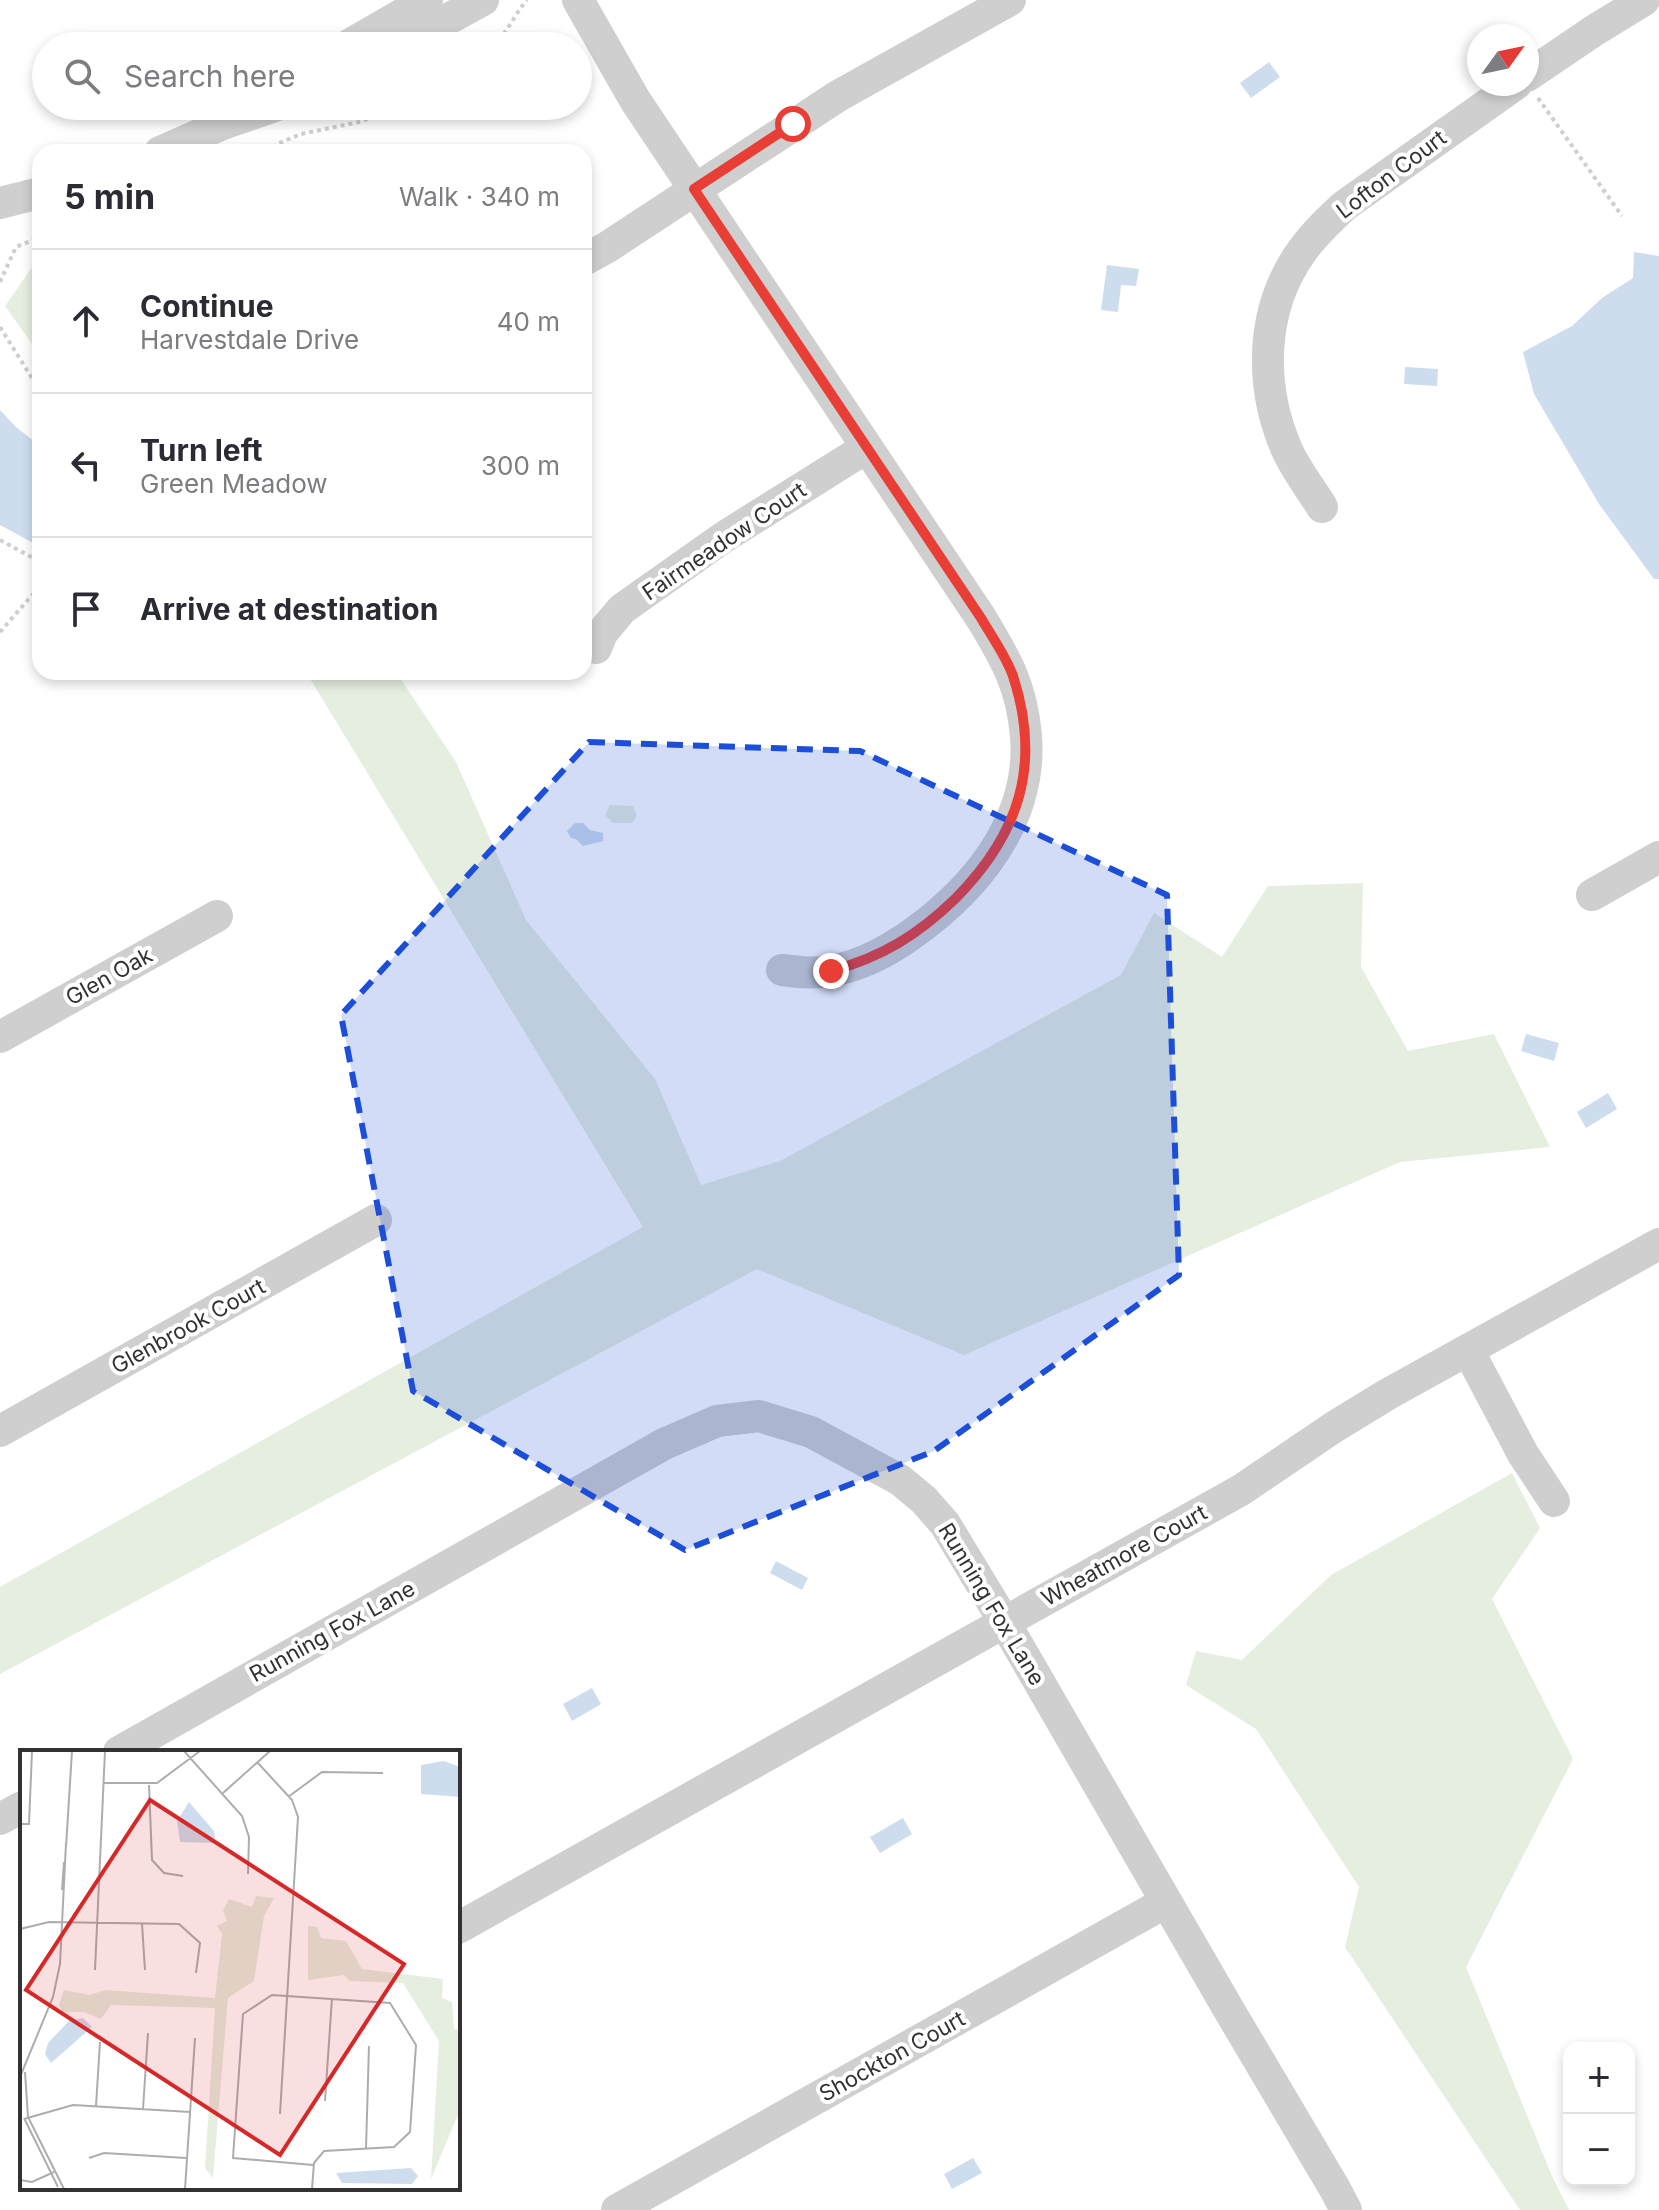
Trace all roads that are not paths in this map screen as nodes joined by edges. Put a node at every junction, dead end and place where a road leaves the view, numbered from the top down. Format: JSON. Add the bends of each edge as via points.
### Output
{"nodes":[{"id":1,"x":427,"y":0,"type":"edge"},
{"id":2,"x":483,"y":0,"type":"edge"},
{"id":3,"x":578,"y":0,"type":"edge"},
{"id":4,"x":1010,"y":0,"type":"edge"},
{"id":5,"x":1644,"y":0,"type":"edge"},
{"id":6,"x":371,"y":32,"type":"edge"},
{"id":7,"x":425,"y":32,"type":"edge"},
{"id":8,"x":1539,"y":75,"type":"edge"},
{"id":9,"x":1509,"y":96,"type":"edge"},
{"id":10,"x":229,"y":120,"type":"edge"},
{"id":11,"x":235,"y":120,"type":"edge"},
{"id":12,"x":223,"y":124,"type":"junction"},
{"id":13,"x":178,"y":144,"type":"edge"},
{"id":14,"x":694,"y":189,"type":"junction"},
{"id":15,"x":32,"y":195,"type":"edge"},
{"id":16,"x":0,"y":203,"type":"edge"},
{"id":17,"x":592,"y":256,"type":"edge"},
{"id":18,"x":866,"y":448,"type":"junction"},
{"id":19,"x":1322,"y":507,"type":"dead end"},
{"id":20,"x":596,"y":648,"type":"dead end"},
{"id":21,"x":1659,"y":857,"type":"edge"},
{"id":22,"x":1592,"y":895,"type":"dead end"},
{"id":23,"x":217,"y":916,"type":"dead end"},
{"id":24,"x":782,"y":970,"type":"dead end"},
{"id":25,"x":0,"y":1037,"type":"edge"},
{"id":26,"x":376,"y":1220,"type":"dead end"},
{"id":27,"x":1659,"y":1244,"type":"edge"},
{"id":28,"x":1468,"y":1350,"type":"junction"},
{"id":29,"x":0,"y":1431,"type":"edge"},
{"id":30,"x":1554,"y":1501,"type":"dead end"},
{"id":31,"x":1005,"y":1623,"type":"junction"},
{"id":32,"x":123,"y":1750,"type":"edge"},
{"id":33,"x":20,"y":1808,"type":"edge"},
{"id":34,"x":0,"y":1819,"type":"edge"},
{"id":35,"x":1166,"y":1902,"type":"junction"},
{"id":36,"x":460,"y":1927,"type":"edge"},
{"id":37,"x":617,"y":2210,"type":"edge"},
{"id":38,"x":1346,"y":2210,"type":"edge"}],
"edges":[{"from":1,"to":6,"type":"street"},
{"from":2,"to":7,"type":"street"},
{"from":3,"to":14,"type":"street"},
{"from":4,"to":14,"type":"street","via":[[838,96]]},
{"from":5,"to":8,"type":"street","name":"Lofton Court"},
{"from":9,"to":19,"type":"street","name":"Lofton Court","via":[[1344,206],[1310,240],[1285,281],[1268,343],[1270,391],[1289,453]]},
{"from":10,"to":12,"type":"street"},
{"from":11,"to":12,"type":"street"},
{"from":12,"to":13,"type":"street"},
{"from":14,"to":17,"type":"street"},
{"from":14,"to":18,"type":"street"},
{"from":15,"to":16,"type":"street"},
{"from":18,"to":20,"type":"street","name":"Fairmeadow Court","via":[[622,609]]},
{"from":18,"to":24,"type":"street","via":[[1006,659],[1021,706],[1025,771],[998,848],[944,909],[906,939],[863,962],[815,973]]},
{"from":21,"to":22,"type":"street"},
{"from":23,"to":25,"type":"street","name":"Glen Oak"},
{"from":26,"to":29,"type":"street","name":"Glenbrook Court"},
{"from":27,"to":28,"type":"street","name":"Wheatmore Court"},
{"from":28,"to":30,"type":"street"},
{"from":28,"to":31,"type":"street","name":"Wheatmore Court","via":[[1334,1427],[1241,1490]]},
{"from":31,"to":32,"type":"street","name":"Running Fox Lane","via":[[945,1524],[900,1480],[811,1432],[759,1416],[717,1421],[650,1451]]},
{"from":31,"to":35,"type":"street","name":"Running Fox Lane"},
{"from":31,"to":36,"type":"street","name":"Wheatmore Court"},
{"from":33,"to":34,"type":"street"},
{"from":35,"to":37,"type":"street","name":"Shockton Court"},
{"from":35,"to":38,"type":"street","name":"Running Fox Lane"}]}
